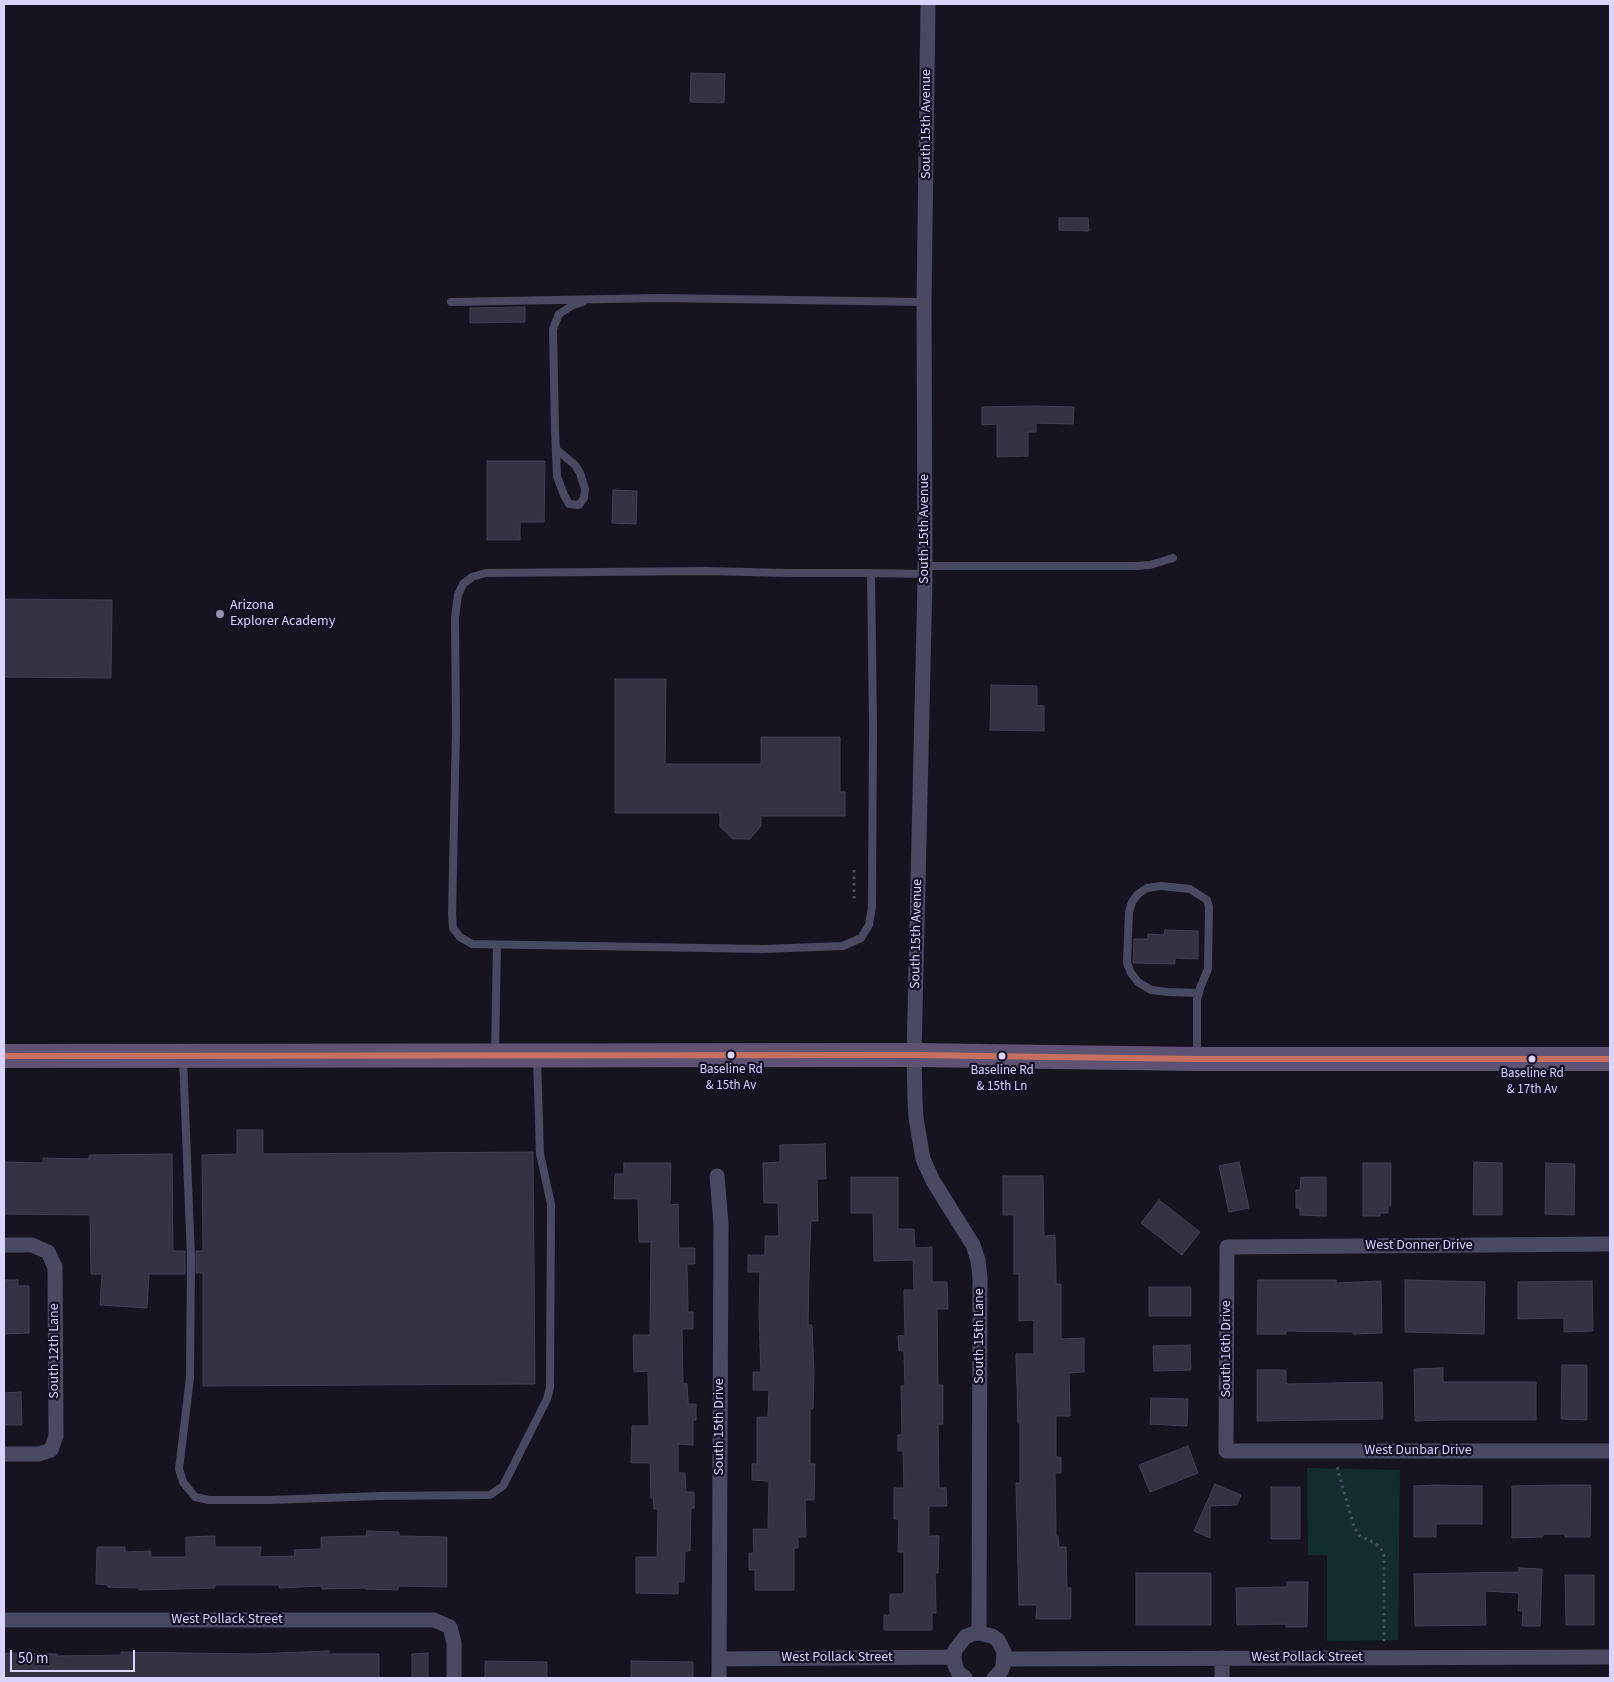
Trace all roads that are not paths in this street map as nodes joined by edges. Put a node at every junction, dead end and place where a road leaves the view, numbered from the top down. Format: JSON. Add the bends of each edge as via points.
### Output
{"nodes":[{"id":1,"x":928,"y":4,"type":"edge"},
{"id":2,"x":592,"y":299,"type":"junction"},
{"id":3,"x":451,"y":302,"type":"dead end"},
{"id":4,"x":924,"y":302,"type":"junction"},
{"id":5,"x":556,"y":449,"type":"junction"},
{"id":6,"x":1173,"y":558,"type":"dead end"},
{"id":7,"x":925,"y":570,"type":"junction"},
{"id":8,"x":871,"y":572,"type":"junction"},
{"id":9,"x":497,"y":945,"type":"junction"},
{"id":10,"x":1199,"y":993,"type":"junction"},
{"id":11,"x":495,"y":1055,"type":"junction"},
{"id":12,"x":537,"y":1055,"type":"junction"},
{"id":13,"x":914,"y":1055,"type":"junction"},
{"id":14,"x":4,"y":1056,"type":"edge"},
{"id":15,"x":182,"y":1056,"type":"junction"},
{"id":16,"x":1197,"y":1059,"type":"junction"},
{"id":17,"x":1610,"y":1059,"type":"edge"},
{"id":18,"x":717,"y":1176,"type":"dead end"},
{"id":19,"x":1610,"y":1244,"type":"edge"},
{"id":20,"x":4,"y":1245,"type":"edge"},
{"id":21,"x":1227,"y":1247,"type":"joint"},
{"id":22,"x":1226,"y":1451,"type":"joint"},
{"id":23,"x":1610,"y":1451,"type":"edge"},
{"id":24,"x":4,"y":1454,"type":"edge"},
{"id":25,"x":4,"y":1620,"type":"edge"},
{"id":26,"x":979,"y":1633,"type":"junction"},
{"id":27,"x":1610,"y":1657,"type":"edge"},
{"id":28,"x":954,"y":1658,"type":"junction"},
{"id":29,"x":1222,"y":1658,"type":"junction"},
{"id":30,"x":719,"y":1659,"type":"junction"},
{"id":31,"x":1004,"y":1659,"type":"junction"},
{"id":32,"x":454,"y":1678,"type":"edge"},
{"id":33,"x":719,"y":1678,"type":"edge"},
{"id":34,"x":965,"y":1678,"type":"edge"},
{"id":35,"x":994,"y":1678,"type":"edge"},
{"id":36,"x":1222,"y":1678,"type":"edge"}],
"edges":[{"from":1,"to":4,"type":"street","name":"South 15th Avenue"},
{"from":2,"to":3,"type":"lane"},
{"from":2,"to":4,"type":"lane"},
{"from":2,"to":5,"type":"lane","via":[[559,314],[553,329]]},
{"from":4,"to":7,"type":"street","name":"South 15th Avenue"},
{"from":5,"to":5,"type":"lane","via":[[557,476],[564,495],[569,504],[579,505],[585,489],[580,473]]},
{"from":6,"to":7,"type":"lane","via":[[1135,566]]},
{"from":7,"to":8,"type":"lane"},
{"from":7,"to":13,"type":"street","name":"South 15th Avenue"},
{"from":8,"to":9,"type":"lane","via":[[874,726],[872,907],[869,925],[861,938],[843,946],[763,949]]},
{"from":8,"to":9,"type":"lane","via":[[486,573],[463,584],[455,618],[453,928],[472,944]]},
{"from":9,"to":11,"type":"lane"},
{"from":10,"to":10,"type":"lane","via":[[1208,969],[1207,900],[1190,889],[1147,888],[1138,894],[1129,912],[1127,963],[1131,973],[1151,990]]},
{"from":10,"to":16,"type":"lane"},
{"from":11,"to":12,"type":"main road"},
{"from":11,"to":15,"type":"main road"},
{"from":12,"to":13,"type":"main road"},
{"from":12,"to":15,"type":"lane","via":[[540,1154],[551,1204],[550,1388],[503,1486],[490,1495],[270,1500],[209,1500],[195,1496],[179,1469],[191,1350],[191,1258]]},
{"from":13,"to":16,"type":"main road"},
{"from":13,"to":26,"type":"street","name":"South 15th Lane","via":[[916,1118],[924,1158],[933,1180],[973,1245],[978,1260]]},
{"from":14,"to":15,"type":"main road"},
{"from":16,"to":17,"type":"main road"},
{"from":18,"to":30,"type":"street","name":"South 15th Drive","via":[[721,1224]]},
{"from":19,"to":21,"type":"street","name":"West Donner Drive"},
{"from":20,"to":24,"type":"street","name":"South 12th Lane","via":[[32,1245],[48,1252],[55,1267],[56,1436],[51,1450],[39,1454]]},
{"from":21,"to":22,"type":"street","name":"South 16th Drive"},
{"from":22,"to":23,"type":"street","name":"West Dunbar Drive"},
{"from":25,"to":32,"type":"street","name":"West Pollack Street","via":[[434,1620],[450,1626],[454,1643]]},
{"from":26,"to":28,"type":"street","via":[[964,1637]]},
{"from":26,"to":31,"type":"street","via":[[998,1640]]},
{"from":27,"to":29,"type":"street","name":"West Pollack Street"},
{"from":28,"to":30,"type":"street","name":"West Pollack Street"},
{"from":28,"to":34,"type":"street","via":[[958,1672]]},
{"from":29,"to":31,"type":"street","name":"West Pollack Street"},
{"from":29,"to":36,"type":"street"},
{"from":30,"to":33,"type":"street","name":"South 15th Drive"},
{"from":31,"to":35,"type":"street"}]}
